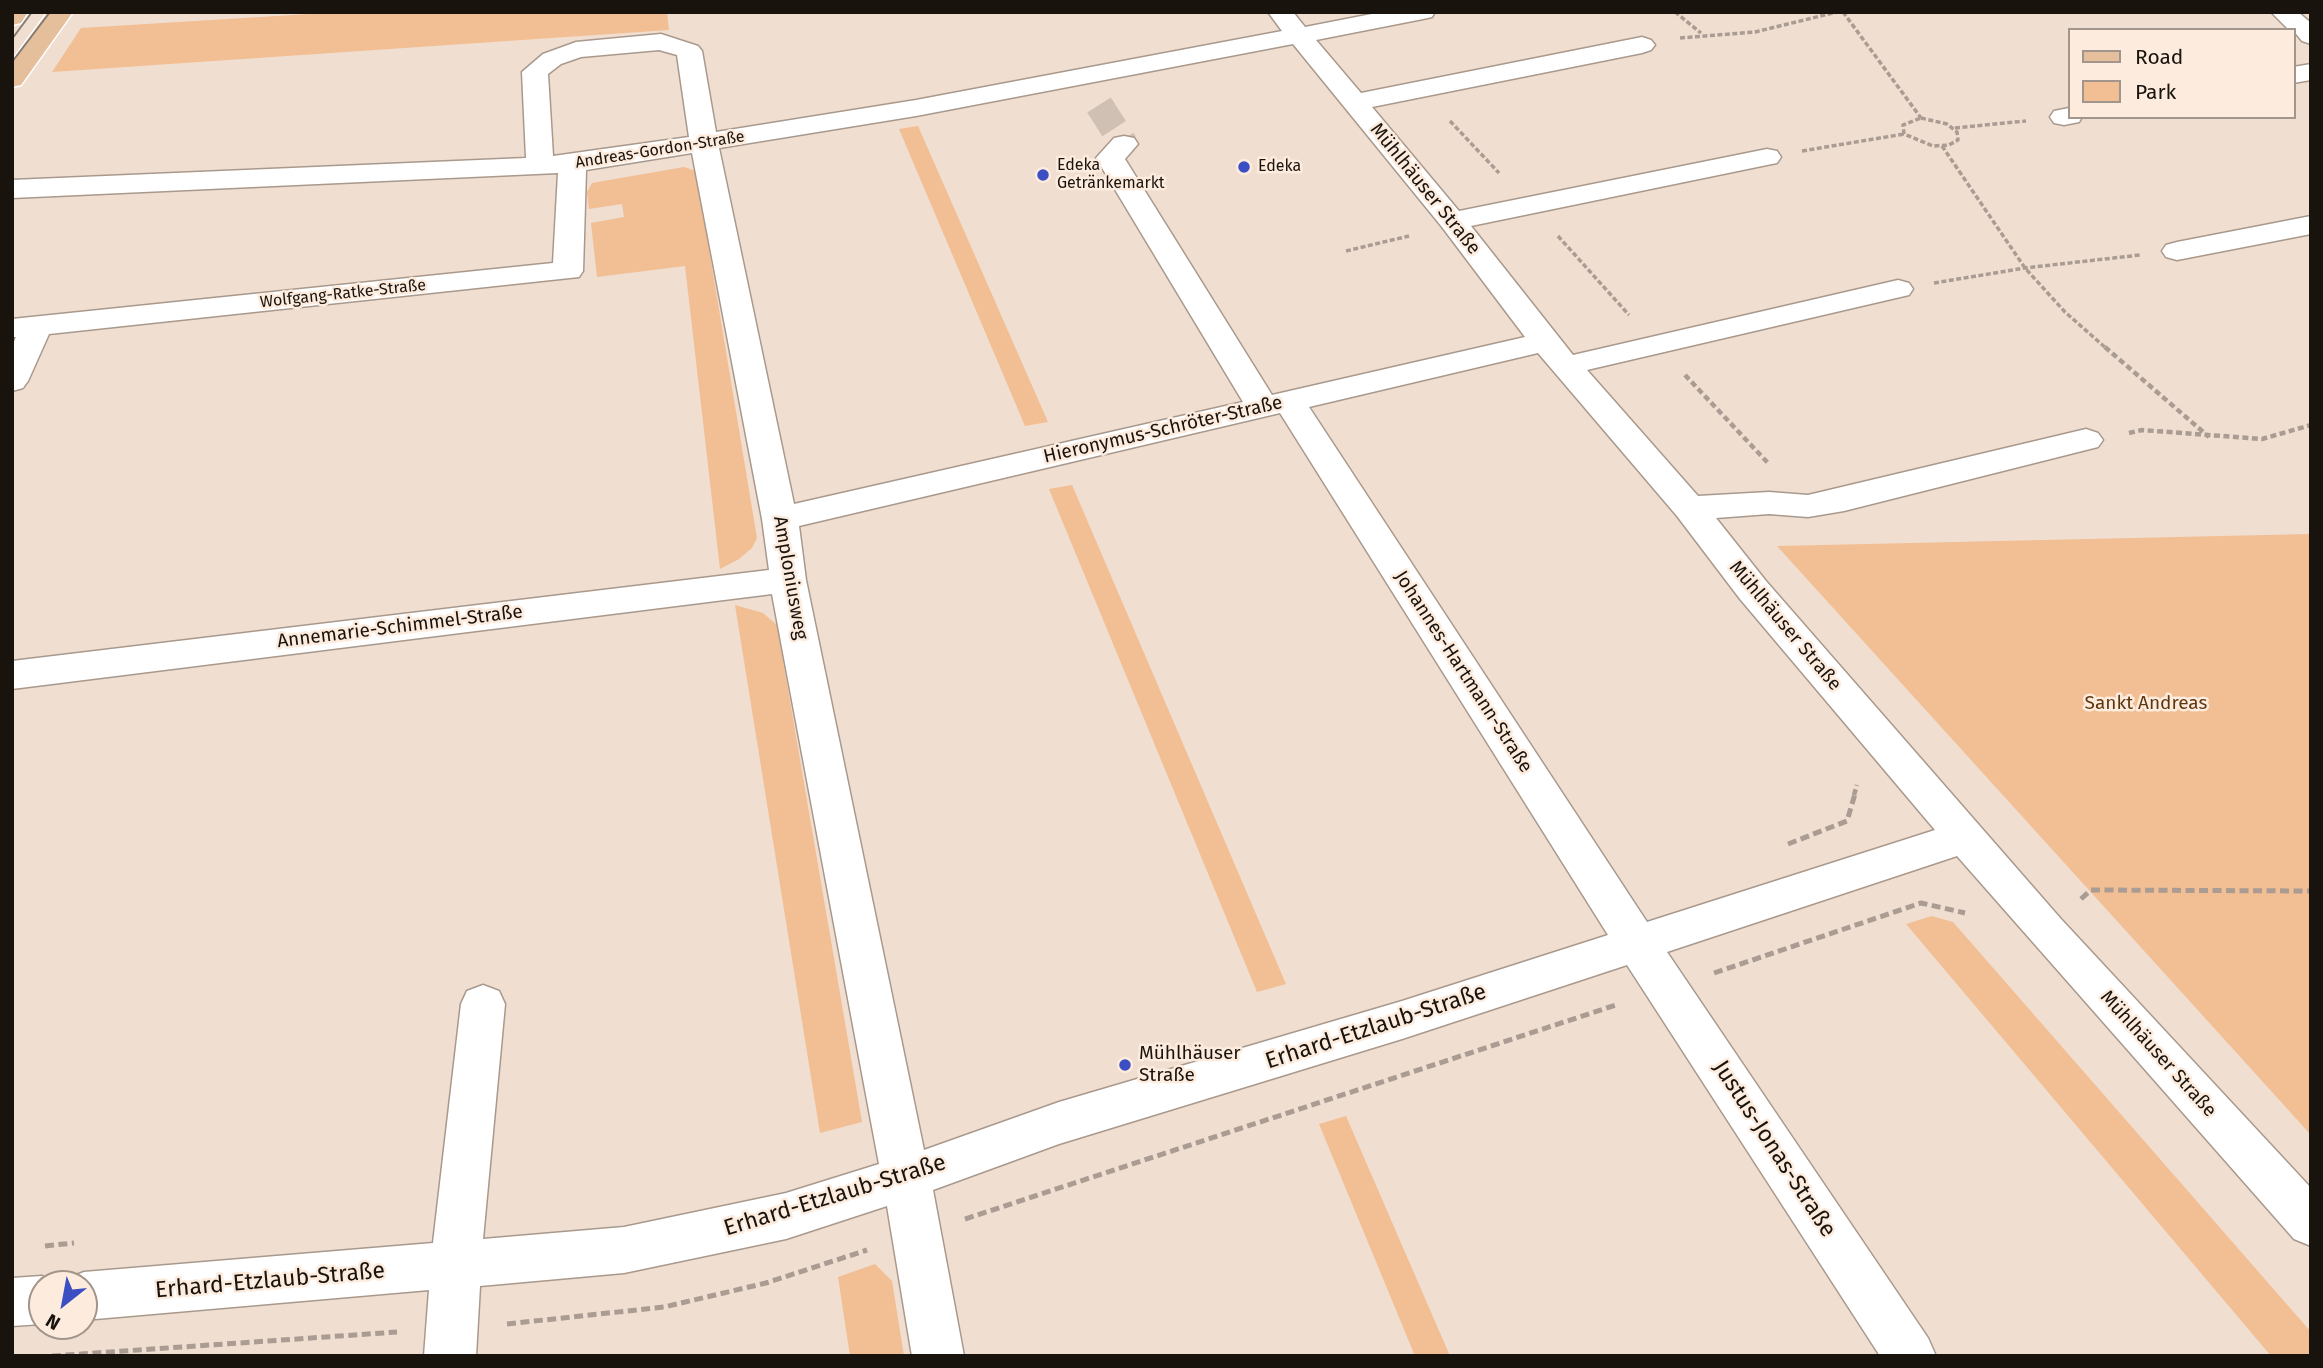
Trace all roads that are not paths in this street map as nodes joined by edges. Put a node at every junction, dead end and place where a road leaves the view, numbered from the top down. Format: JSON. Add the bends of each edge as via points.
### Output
{"nodes":[{"id":1,"x":16,"y":12,"type":"edge"},
{"id":2,"x":61,"y":12,"type":"edge"},
{"id":3,"x":1423,"y":12,"type":"edge"},
{"id":4,"x":12,"y":18,"type":"edge"},
{"id":5,"x":1290,"y":23,"type":"edge"},
{"id":6,"x":1642,"y":45,"type":"road end"},
{"id":7,"x":12,"y":79,"type":"edge"},
{"id":8,"x":1355,"y":102,"type":"junction"},
{"id":9,"x":704,"y":144,"type":"junction"},
{"id":10,"x":1124,"y":144,"type":"tunnel mouth"},
{"id":11,"x":1767,"y":157,"type":"road end"},
{"id":12,"x":572,"y":164,"type":"junction"},
{"id":13,"x":540,"y":165,"type":"junction"},
{"id":14,"x":12,"y":189,"type":"edge"},
{"id":15,"x":1452,"y":221,"type":"junction"},
{"id":16,"x":2311,"y":225,"type":"edge"},
{"id":17,"x":2177,"y":251,"type":"road end"},
{"id":18,"x":1898,"y":289,"type":"road end"},
{"id":19,"x":24,"y":327,"type":"edge"},
{"id":20,"x":1555,"y":354,"type":"junction"},
{"id":21,"x":12,"y":381,"type":"edge"},
{"id":22,"x":1276,"y":404,"type":"junction"},
{"id":23,"x":2086,"y":440,"type":"road end"},
{"id":24,"x":1689,"y":508,"type":"junction"},
{"id":25,"x":780,"y":519,"type":"junction"},
{"id":26,"x":788,"y":580,"type":"junction"},
{"id":27,"x":12,"y":675,"type":"edge"},
{"id":28,"x":1964,"y":836,"type":"junction"},
{"id":29,"x":1637,"y":943,"type":"junction"},
{"id":30,"x":483,"y":1004,"type":"dead end"},
{"id":31,"x":906,"y":1178,"type":"junction"},
{"id":32,"x":2311,"y":1223,"type":"edge"},
{"id":33,"x":456,"y":1266,"type":"junction"},
{"id":34,"x":98,"y":1295,"type":"edge"},
{"id":35,"x":450,"y":1356,"type":"edge"},
{"id":36,"x":938,"y":1356,"type":"edge"},
{"id":37,"x":1910,"y":1356,"type":"edge"}],
"edges":[{"from":1,"to":4,"type":"main road"},
{"from":2,"to":7,"type":"main road"},
{"from":3,"to":5,"type":"street","name":"Andreas-Gordon-Straße"},
{"from":5,"to":8,"type":"street","name":"Mühlhäuser Straße"},
{"from":5,"to":9,"type":"street","name":"Andreas-Gordon-Straße","via":[[1088,87]]},
{"from":6,"to":8,"type":"street"},
{"from":8,"to":15,"type":"street","name":"Mühlhäuser Straße"},
{"from":9,"to":12,"type":"street","name":"Andreas-Gordon-Straße"},
{"from":9,"to":13,"type":"street","name":"Amploniusweg","via":[[689,51],[661,42],[602,46],[552,59],[535,72]]},
{"from":9,"to":25,"type":"street","name":"Amploniusweg"},
{"from":10,"to":22,"type":"street","name":"Johannes-Hartmann-Straße","via":[[1110,158]]},
{"from":11,"to":15,"type":"street"},
{"from":12,"to":13,"type":"street","name":"Andreas-Gordon-Straße"},
{"from":12,"to":19,"type":"street","name":"Wolfgang-Ratke-Straße","via":[[568,271]]},
{"from":13,"to":14,"type":"street","name":"Andreas-Gordon-Straße"},
{"from":15,"to":20,"type":"street","name":"Mühlhäuser Straße"},
{"from":16,"to":17,"type":"street"},
{"from":18,"to":20,"type":"street","name":"Hieronymus-Schröter-Straße","via":[[1656,344]]},
{"from":19,"to":21,"type":"street"},
{"from":20,"to":22,"type":"street","name":"Hieronymus-Schröter-Straße"},
{"from":20,"to":24,"type":"street","name":"Mühlhäuser Straße"},
{"from":22,"to":25,"type":"street","name":"Hieronymus-Schröter-Straße"},
{"from":22,"to":29,"type":"street","name":"Johannes-Hartmann-Straße"},
{"from":23,"to":24,"type":"street","via":[[1844,500],[1808,506],[1769,503]]},
{"from":24,"to":28,"type":"street","name":"Mühlhäuser Straße","via":[[1753,590]]},
{"from":25,"to":26,"type":"street","name":"Amploniusweg"},
{"from":26,"to":27,"type":"street","name":"Annemarie-Schimmel-Straße"},
{"from":26,"to":31,"type":"street","name":"Amploniusweg"},
{"from":28,"to":29,"type":"street","name":"Erhard-Etzlaub-Straße"},
{"from":28,"to":32,"type":"street","name":"Mühlhäuser Straße"},
{"from":29,"to":31,"type":"street","name":"Erhard-Etzlaub-Straße","via":[[1059,1124]]},
{"from":29,"to":37,"type":"street","name":"Justus-Jonas-Straße"},
{"from":30,"to":33,"type":"street"},
{"from":31,"to":33,"type":"street","name":"Erhard-Etzlaub-Straße","via":[[786,1216],[703,1235],[624,1250]]},
{"from":31,"to":36,"type":"street","name":"Amploniusweg"},
{"from":33,"to":34,"type":"street","name":"Erhard-Etzlaub-Straße"},
{"from":33,"to":35,"type":"street"}]}
